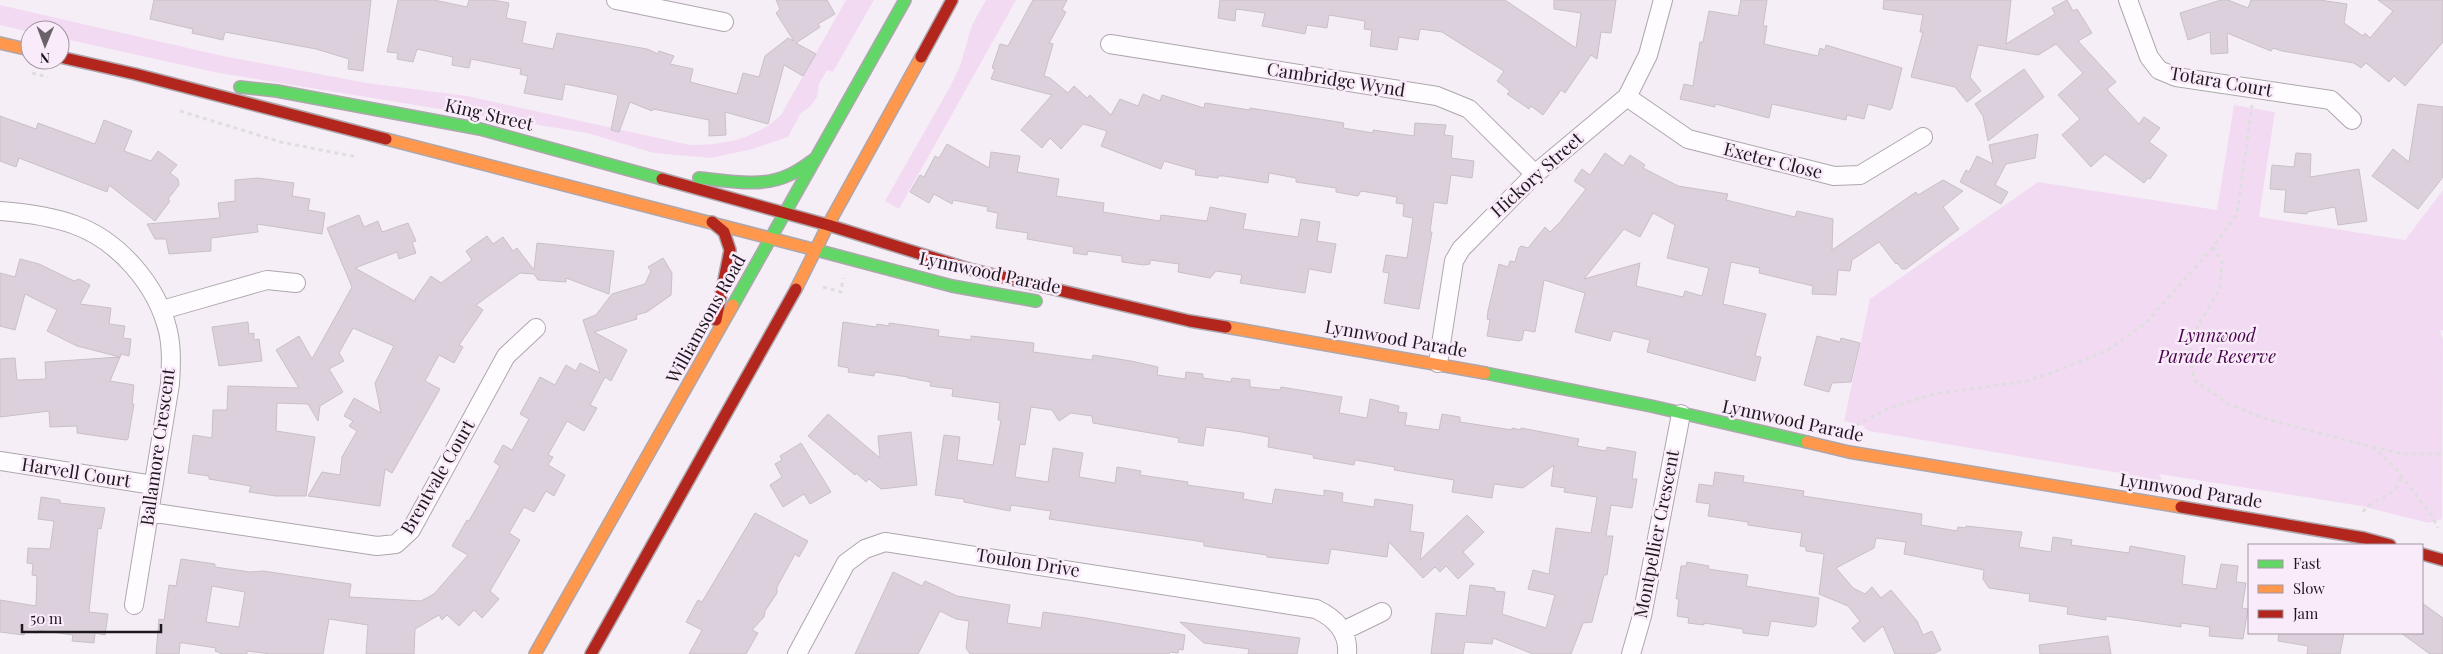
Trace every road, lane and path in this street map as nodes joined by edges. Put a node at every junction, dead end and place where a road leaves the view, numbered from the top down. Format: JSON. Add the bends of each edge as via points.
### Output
{"nodes":[{"id":1,"x":616,"y":0,"type":"edge"},
{"id":2,"x":905,"y":0,"type":"edge"},
{"id":3,"x":952,"y":0,"type":"edge"},
{"id":4,"x":1663,"y":0,"type":"edge"},
{"id":5,"x":2128,"y":0,"type":"edge"},
{"id":6,"x":724,"y":22,"type":"dead end"},
{"id":7,"x":0,"y":43,"type":"edge"},
{"id":8,"x":1110,"y":44,"type":"dead end"},
{"id":9,"x":20,"y":48,"type":"edge"},
{"id":10,"x":70,"y":59,"type":"edge"},
{"id":11,"x":134,"y":74,"type":"junction"},
{"id":12,"x":2254,"y":89,"type":"junction"},
{"id":13,"x":1627,"y":97,"type":"junction"},
{"id":14,"x":2352,"y":120,"type":"dead end"},
{"id":15,"x":1923,"y":136,"type":"dead end"},
{"id":16,"x":816,"y":158,"type":"junction"},
{"id":17,"x":626,"y":170,"type":"junction"},
{"id":18,"x":1535,"y":174,"type":"junction"},
{"id":19,"x":0,"y":211,"type":"edge"},
{"id":20,"x":785,"y":213,"type":"junction"},
{"id":21,"x":712,"y":222,"type":"junction"},
{"id":22,"x":828,"y":225,"type":"junction"},
{"id":23,"x":770,"y":238,"type":"junction"},
{"id":24,"x":2213,"y":247,"type":"junction"},
{"id":25,"x":816,"y":250,"type":"junction"},
{"id":26,"x":296,"y":282,"type":"dead end"},
{"id":27,"x":1052,"y":304,"type":"dead end"},
{"id":28,"x":162,"y":310,"type":"junction"},
{"id":29,"x":1108,"y":314,"type":"dead end"},
{"id":30,"x":1190,"y":322,"type":"junction"},
{"id":31,"x":536,"y":328,"type":"dead end"},
{"id":32,"x":707,"y":353,"type":"junction"},
{"id":33,"x":1438,"y":363,"type":"junction"},
{"id":34,"x":1681,"y":414,"type":"junction"},
{"id":35,"x":2372,"y":447,"type":"junction"},
{"id":36,"x":1849,"y":452,"type":"junction"},
{"id":37,"x":2443,"y":454,"type":"edge"},
{"id":38,"x":0,"y":461,"type":"edge"},
{"id":39,"x":2400,"y":475,"type":"junction"},
{"id":40,"x":153,"y":486,"type":"junction"},
{"id":41,"x":149,"y":512,"type":"junction"},
{"id":42,"x":2362,"y":512,"type":"dead end"},
{"id":43,"x":2438,"y":528,"type":"dead end"},
{"id":44,"x":2386,"y":544,"type":"edge"},
{"id":45,"x":2423,"y":554,"type":"edge"},
{"id":46,"x":2443,"y":560,"type":"edge"},
{"id":47,"x":134,"y":605,"type":"dead end"},
{"id":48,"x":1382,"y":612,"type":"dead end"},
{"id":49,"x":1343,"y":631,"type":"junction"},
{"id":50,"x":535,"y":654,"type":"edge"},
{"id":51,"x":592,"y":654,"type":"edge"},
{"id":52,"x":797,"y":654,"type":"edge"},
{"id":53,"x":1346,"y":654,"type":"edge"},
{"id":54,"x":1631,"y":654,"type":"edge"}],
"edges":[{"from":1,"to":6,"type":"street"},
{"from":2,"to":16,"type":"main road","name":"Williamsons Road"},
{"from":3,"to":22,"type":"main road"},
{"from":4,"to":13,"type":"street","name":"Hickory Street","via":[[1648,55]]},
{"from":5,"to":12,"type":"street","name":"Totara Court","via":[[2149,57],[2160,70],[2176,77]]},
{"from":7,"to":9,"type":"main road"},
{"from":8,"to":18,"type":"street","name":"Cambridge Wynd","via":[[1437,96],[1469,109]]},
{"from":10,"to":11,"type":"main road","name":"King Street"},
{"from":11,"to":17,"type":"main road","name":"King Street","via":[[277,91],[480,129]]},
{"from":11,"to":21,"type":"main road","name":"King Street"},
{"from":12,"to":14,"type":"street","name":"Totara Court","via":[[2331,100]]},
{"from":12,"to":24,"type":"path","via":[[2237,214]]},
{"from":13,"to":15,"type":"street","name":"Exeter Close","via":[[1688,139],[1834,176],[1860,175]]},
{"from":13,"to":18,"type":"street","name":"Hickory Street"},
{"from":16,"to":17,"type":"main road","via":[[786,177],[752,182]]},
{"from":16,"to":20,"type":"main road","name":"Williamsons Road"},
{"from":17,"to":20,"type":"main road","name":"King Street"},
{"from":18,"to":33,"type":"street","name":"Hickory Street","via":[[1471,236],[1454,262]]},
{"from":19,"to":28,"type":"street","name":"Ballamore Crescent","via":[[51,217],[93,233],[130,263]]},
{"from":20,"to":22,"type":"main road","name":"King Street"},
{"from":20,"to":23,"type":"main road","name":"Williamsons Road"},
{"from":21,"to":23,"type":"main road","name":"King Street"},
{"from":21,"to":32,"type":"main road","via":[[724,232],[730,250],[723,293]]},
{"from":22,"to":25,"type":"main road"},
{"from":22,"to":30,"type":"main road","name":"Lynnwood Parade","via":[[969,269]]},
{"from":23,"to":25,"type":"main road","name":"King Street"},
{"from":23,"to":32,"type":"main road","name":"Williamsons Road"},
{"from":24,"to":35,"type":"path","via":[[2222,261],[2220,288],[2191,338],[2189,357],[2195,380],[2227,403],[2266,419]]},
{"from":24,"to":36,"type":"path","via":[[2145,324],[2106,351],[2027,381],[1934,394],[1889,408],[1857,425]]},
{"from":25,"to":27,"type":"main road","name":"Lynnwood Parade","via":[[952,286]]},
{"from":25,"to":51,"type":"main road"},
{"from":26,"to":28,"type":"street","via":[[267,280]]},
{"from":28,"to":40,"type":"street","name":"Ballamore Crescent","via":[[171,353],[170,384]]},
{"from":29,"to":30,"type":"main road","name":"Lynnwood Parade"},
{"from":30,"to":33,"type":"main road","name":"Lynnwood Parade"},
{"from":31,"to":41,"type":"street","name":"Brentvale Court","via":[[506,356],[411,530],[396,544],[377,546]]},
{"from":32,"to":50,"type":"main road","name":"Williamsons Road"},
{"from":33,"to":34,"type":"main road","name":"Lynnwood Parade"},
{"from":34,"to":36,"type":"main road","name":"Lynnwood Parade"},
{"from":34,"to":54,"type":"street","name":"Montpellier Crescent","via":[[1642,616]]},
{"from":35,"to":37,"type":"path","via":[[2404,454]]},
{"from":35,"to":39,"type":"path"},
{"from":36,"to":44,"type":"main road","name":"Lynnwood Parade"},
{"from":38,"to":40,"type":"street","name":"Harvell Court"},
{"from":39,"to":42,"type":"path","via":[[2400,484],[2394,490],[2368,504]]},
{"from":39,"to":43,"type":"path"},
{"from":40,"to":41,"type":"street","name":"Ballamore Crescent"},
{"from":41,"to":47,"type":"street","name":"Ballamore Crescent"},
{"from":45,"to":46,"type":"main road"},
{"from":48,"to":49,"type":"street"},
{"from":49,"to":52,"type":"street","name":"Toulon Drive","via":[[1336,622],[1316,610],[885,542],[865,549],[846,563]]},
{"from":49,"to":53,"type":"street"}]}
